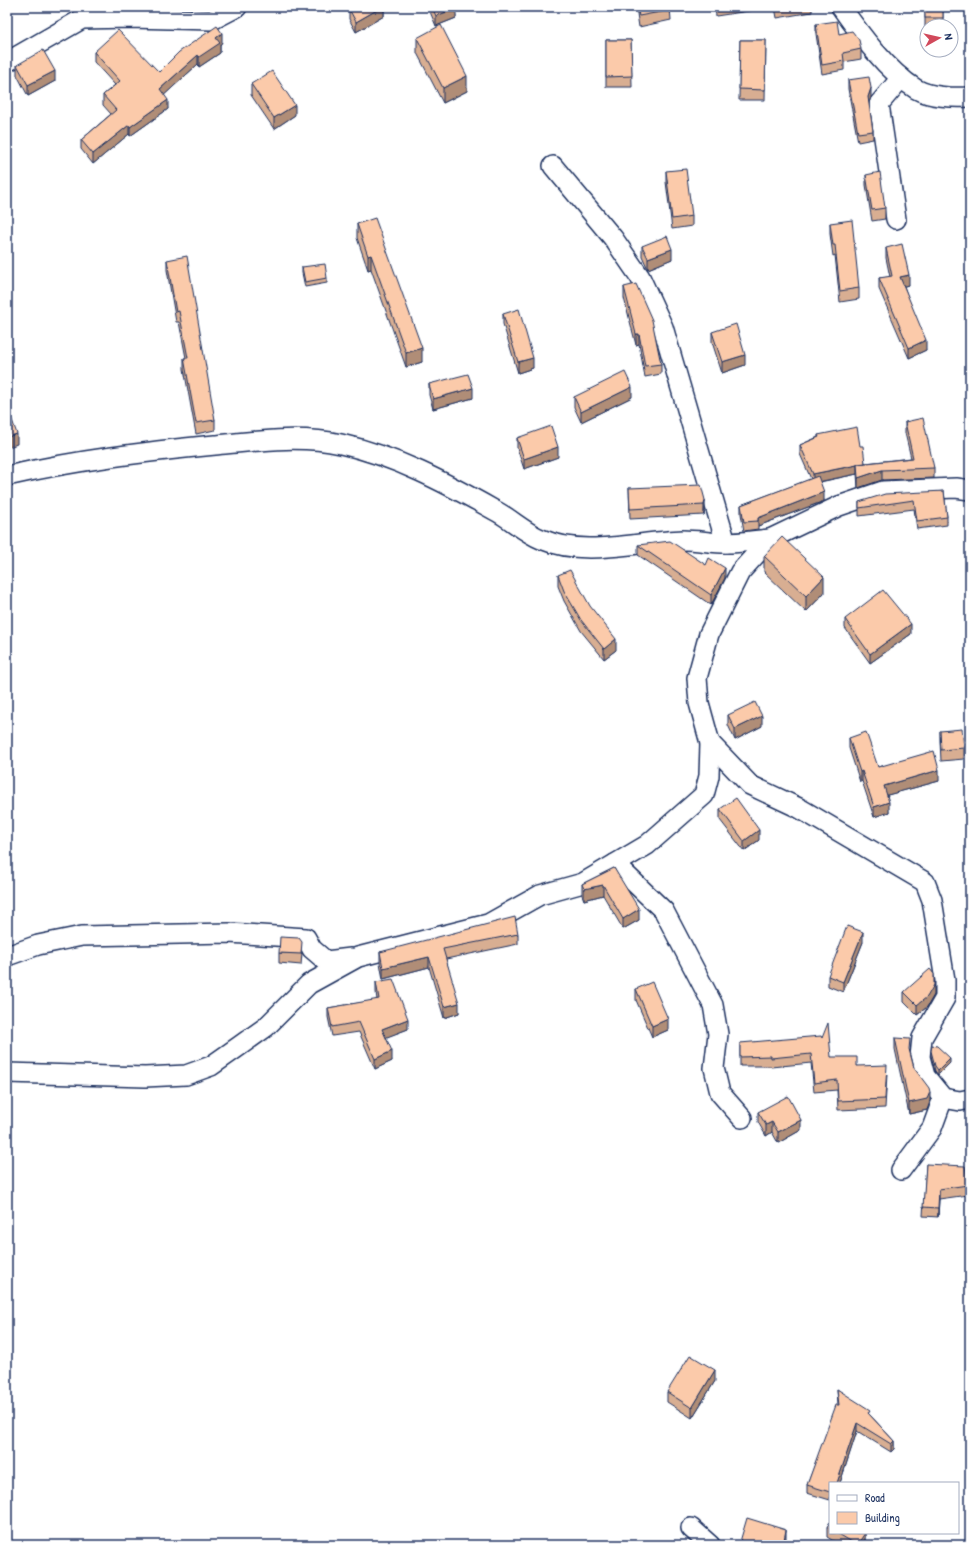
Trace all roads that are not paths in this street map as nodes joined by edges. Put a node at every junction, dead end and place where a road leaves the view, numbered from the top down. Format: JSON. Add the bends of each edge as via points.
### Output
{"nodes":[{"id":1,"x":237,"y":7,"type":"edge"},
{"id":2,"x":841,"y":7,"type":"edge"},
{"id":3,"x":7,"y":62,"type":"edge"},
{"id":4,"x":901,"y":78,"type":"junction"},
{"id":5,"x":970,"y":97,"type":"edge"},
{"id":6,"x":553,"y":166,"type":"dead end"},
{"id":7,"x":896,"y":219,"type":"dead end"},
{"id":8,"x":7,"y":476,"type":"edge"},
{"id":9,"x":970,"y":490,"type":"edge"},
{"id":10,"x":770,"y":539,"type":"junction"},
{"id":11,"x":726,"y":543,"type":"junction"},
{"id":12,"x":710,"y":743,"type":"junction"},
{"id":13,"x":615,"y":864,"type":"junction"},
{"id":14,"x":7,"y":956,"type":"edge"},
{"id":15,"x":358,"y":957,"type":"junction"},
{"id":16,"x":7,"y":1073,"type":"edge"},
{"id":17,"x":943,"y":1098,"type":"junction"},
{"id":18,"x":970,"y":1099,"type":"edge"},
{"id":19,"x":742,"y":1118,"type":"dead end"},
{"id":20,"x":901,"y":1170,"type":"dead end"},
{"id":21,"x":692,"y":1528,"type":"dead end"},
{"id":22,"x":710,"y":1545,"type":"edge"}],
"edges":[{"from":1,"to":3,"type":"street","via":[[212,20],[82,20]]},
{"from":2,"to":4,"type":"street","via":[[865,40]]},
{"from":4,"to":5,"type":"street","via":[[916,89],[933,95]]},
{"from":4,"to":7,"type":"street","via":[[879,104]]},
{"from":6,"to":11,"type":"street","via":[[613,238],[640,277],[663,327]]},
{"from":8,"to":11,"type":"street","via":[[126,454],[277,439],[315,439],[375,453],[416,469],[496,510],[540,539],[563,546],[593,548],[684,540]]},
{"from":9,"to":10,"type":"street","via":[[956,488],[883,491],[838,506]]},
{"from":10,"to":11,"type":"street"},
{"from":10,"to":12,"type":"street","via":[[740,572],[709,634],[697,678],[699,703]]},
{"from":12,"to":13,"type":"street","via":[[709,776],[704,795],[647,845]]},
{"from":12,"to":17,"type":"street","via":[[750,785],[799,808],[925,882],[932,900],[945,980],[945,998],[922,1038],[920,1057],[925,1076]]},
{"from":13,"to":15,"type":"street","via":[[583,883],[540,895],[488,924]]},
{"from":13,"to":19,"type":"street","via":[[664,911],[713,1005],[718,1034],[714,1068],[720,1093]]},
{"from":14,"to":15,"type":"street","via":[[38,945],[82,936],[229,933],[306,938],[312,949],[326,961]]},
{"from":15,"to":16,"type":"street","via":[[310,984],[266,1027],[216,1062],[186,1075],[145,1077]]},
{"from":17,"to":18,"type":"street","via":[[960,1101]]},
{"from":17,"to":20,"type":"street","via":[[932,1128]]},
{"from":21,"to":22,"type":"street"}]}
